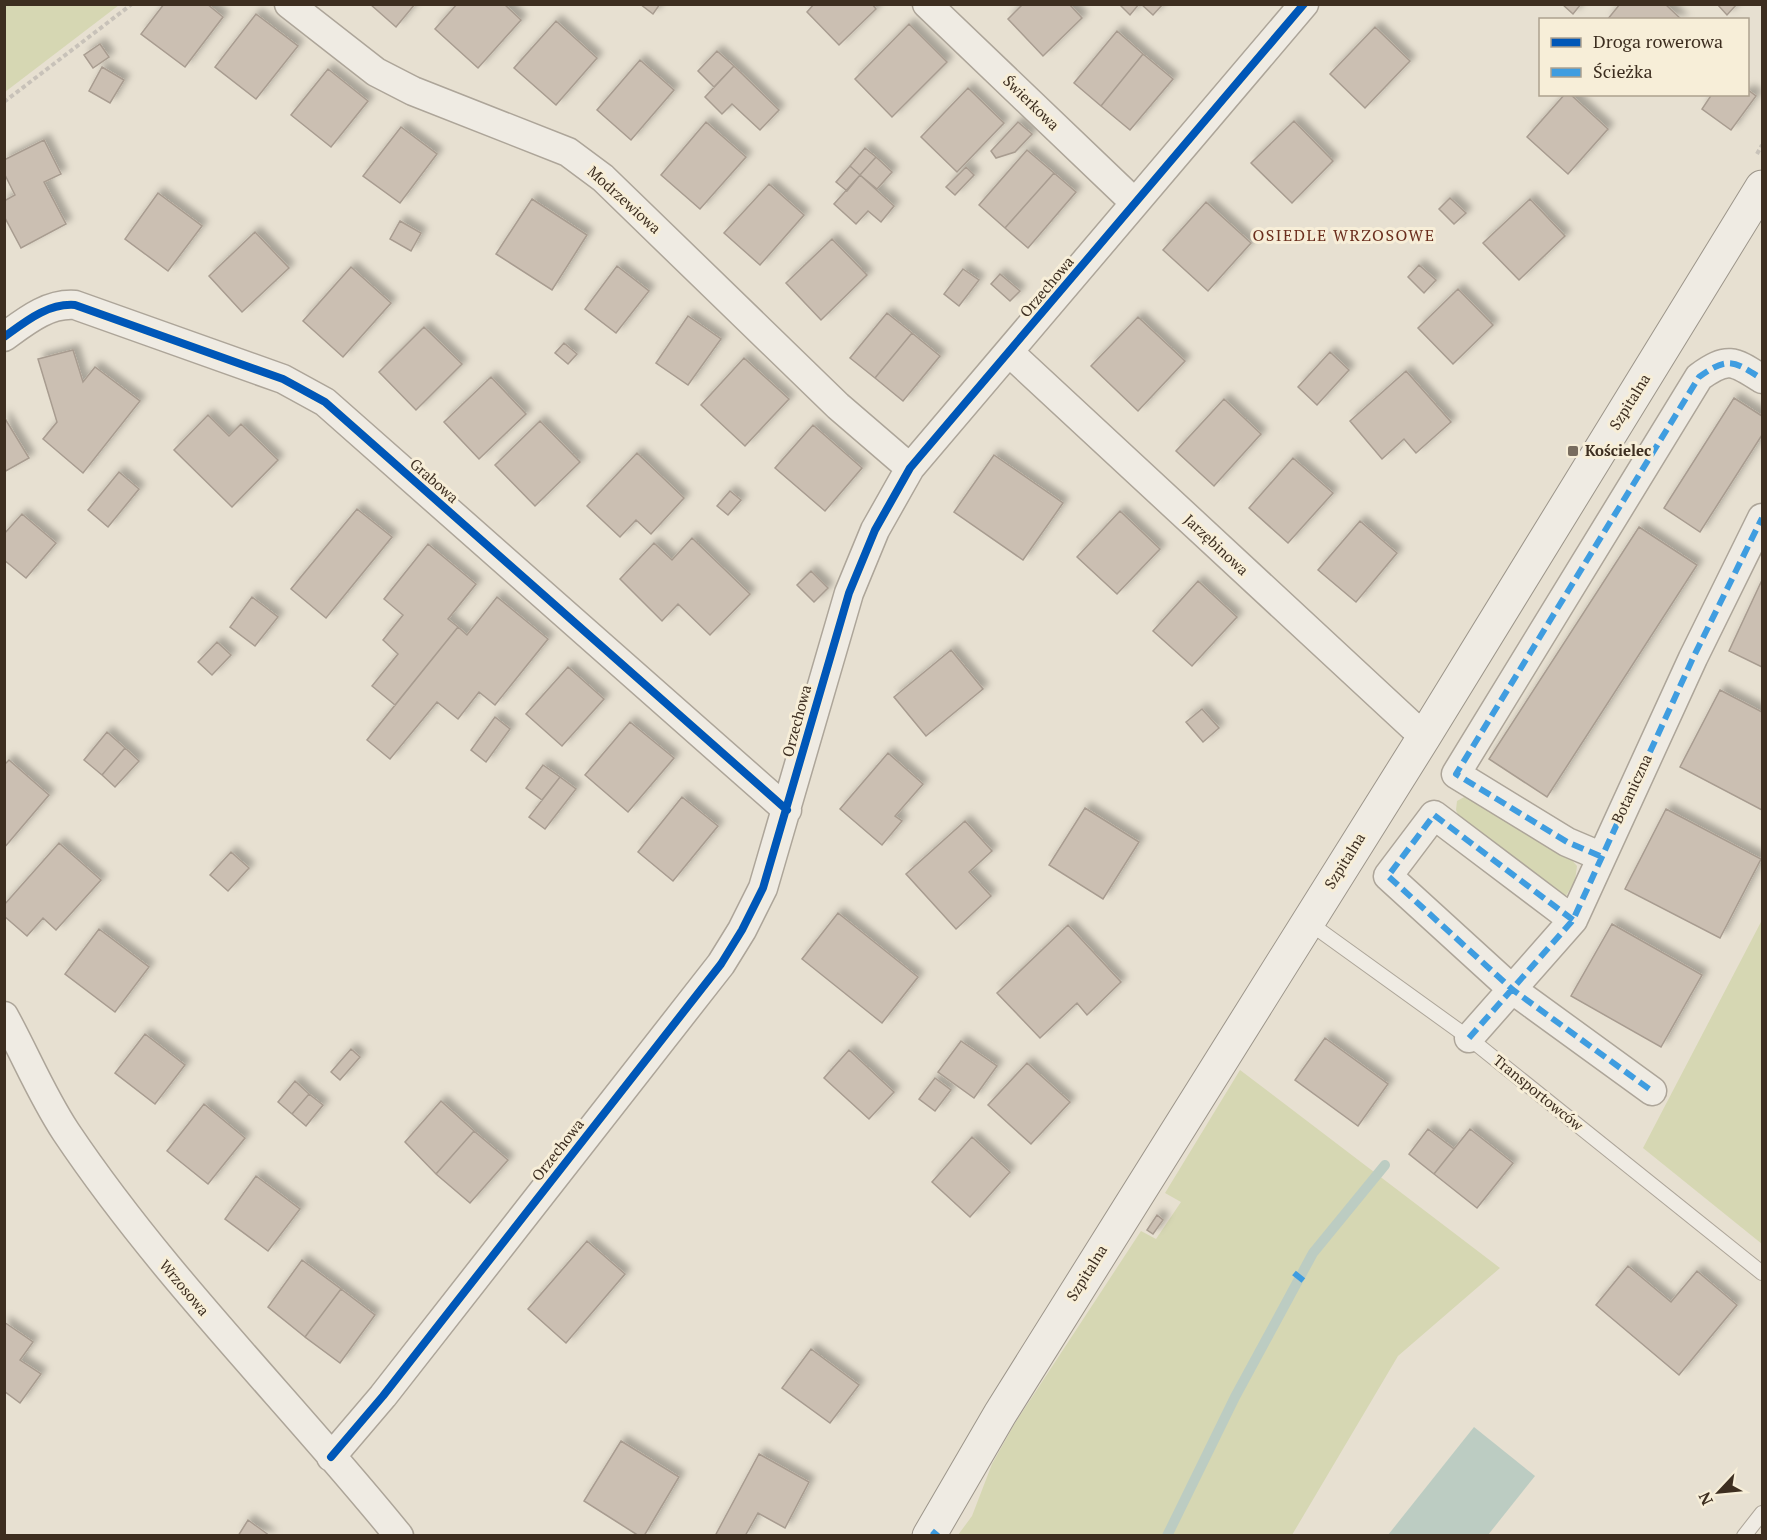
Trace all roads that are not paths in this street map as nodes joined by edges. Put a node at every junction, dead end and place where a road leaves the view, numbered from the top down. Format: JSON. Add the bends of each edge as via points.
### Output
{"nodes":[{"id":1,"x":289,"y":4,"type":"edge"},
{"id":2,"x":927,"y":4,"type":"edge"},
{"id":3,"x":1304,"y":4,"type":"edge"},
{"id":4,"x":1762,"y":187,"type":"edge"},
{"id":5,"x":1134,"y":202,"type":"junction"},
{"id":6,"x":4,"y":337,"type":"edge"},
{"id":7,"x":1010,"y":353,"type":"junction"},
{"id":8,"x":1762,"y":380,"type":"edge"},
{"id":9,"x":910,"y":468,"type":"junction"},
{"id":10,"x":1762,"y":518,"type":"edge"},
{"id":11,"x":1424,"y":737,"type":"junction"},
{"id":12,"x":787,"y":810,"type":"junction"},
{"id":13,"x":1600,"y":856,"type":"junction"},
{"id":14,"x":1572,"y":920,"type":"junction"},
{"id":15,"x":1308,"y":922,"type":"junction"},
{"id":16,"x":1513,"y":990,"type":"junction"},
{"id":17,"x":4,"y":1016,"type":"edge"},
{"id":18,"x":1469,"y":1038,"type":"junction"},
{"id":19,"x":1652,"y":1091,"type":"dead end"},
{"id":20,"x":1762,"y":1273,"type":"edge"},
{"id":21,"x":331,"y":1457,"type":"junction"},
{"id":22,"x":1762,"y":1513,"type":"edge"},
{"id":23,"x":399,"y":1536,"type":"edge"},
{"id":24,"x":929,"y":1536,"type":"edge"},
{"id":25,"x":1744,"y":1536,"type":"edge"}],
"edges":[{"from":1,"to":9,"type":"street","name":"Modrzewiowa","via":[[376,72],[413,91],[568,152],[603,178],[838,406]]},
{"from":2,"to":5,"type":"street","name":"Świerkowa"},
{"from":3,"to":5,"type":"street","name":"Orzechowa"},
{"from":4,"to":11,"type":"main road","name":"Szpitalna"},
{"from":5,"to":7,"type":"street","name":"Orzechowa"},
{"from":6,"to":12,"type":"street","name":"Grabowa","via":[[42,311],[61,304],[75,305],[283,379],[325,402]]},
{"from":7,"to":9,"type":"street","name":"Orzechowa"},
{"from":7,"to":11,"type":"street","name":"Jarzębinowa"},
{"from":8,"to":13,"type":"street","via":[[1738,364],[1718,363],[1699,377],[1456,774],[1567,842]]},
{"from":9,"to":12,"type":"street","name":"Orzechowa","via":[[875,530],[849,593]]},
{"from":10,"to":13,"type":"street","name":"Botaniczna"},
{"from":11,"to":15,"type":"main road","name":"Szpitalna"},
{"from":12,"to":21,"type":"street","name":"Orzechowa","via":[[763,888],[721,964]]},
{"from":13,"to":14,"type":"street","name":"Botaniczna"},
{"from":14,"to":16,"type":"street","name":"Botaniczna"},
{"from":14,"to":16,"type":"street","via":[[1434,815],[1388,876]]},
{"from":15,"to":18,"type":"lane","name":"Transportowców"},
{"from":15,"to":24,"type":"main road","name":"Szpitalna","via":[[1000,1414]]},
{"from":16,"to":18,"type":"street","name":"Botaniczna"},
{"from":16,"to":19,"type":"street"},
{"from":17,"to":21,"type":"street","name":"Wrzosowa","via":[[65,1130],[124,1214],[181,1286]]},
{"from":18,"to":20,"type":"lane","name":"Transportowców"},
{"from":21,"to":23,"type":"street","name":"Wrzosowa"},
{"from":22,"to":25,"type":"lane"}]}
